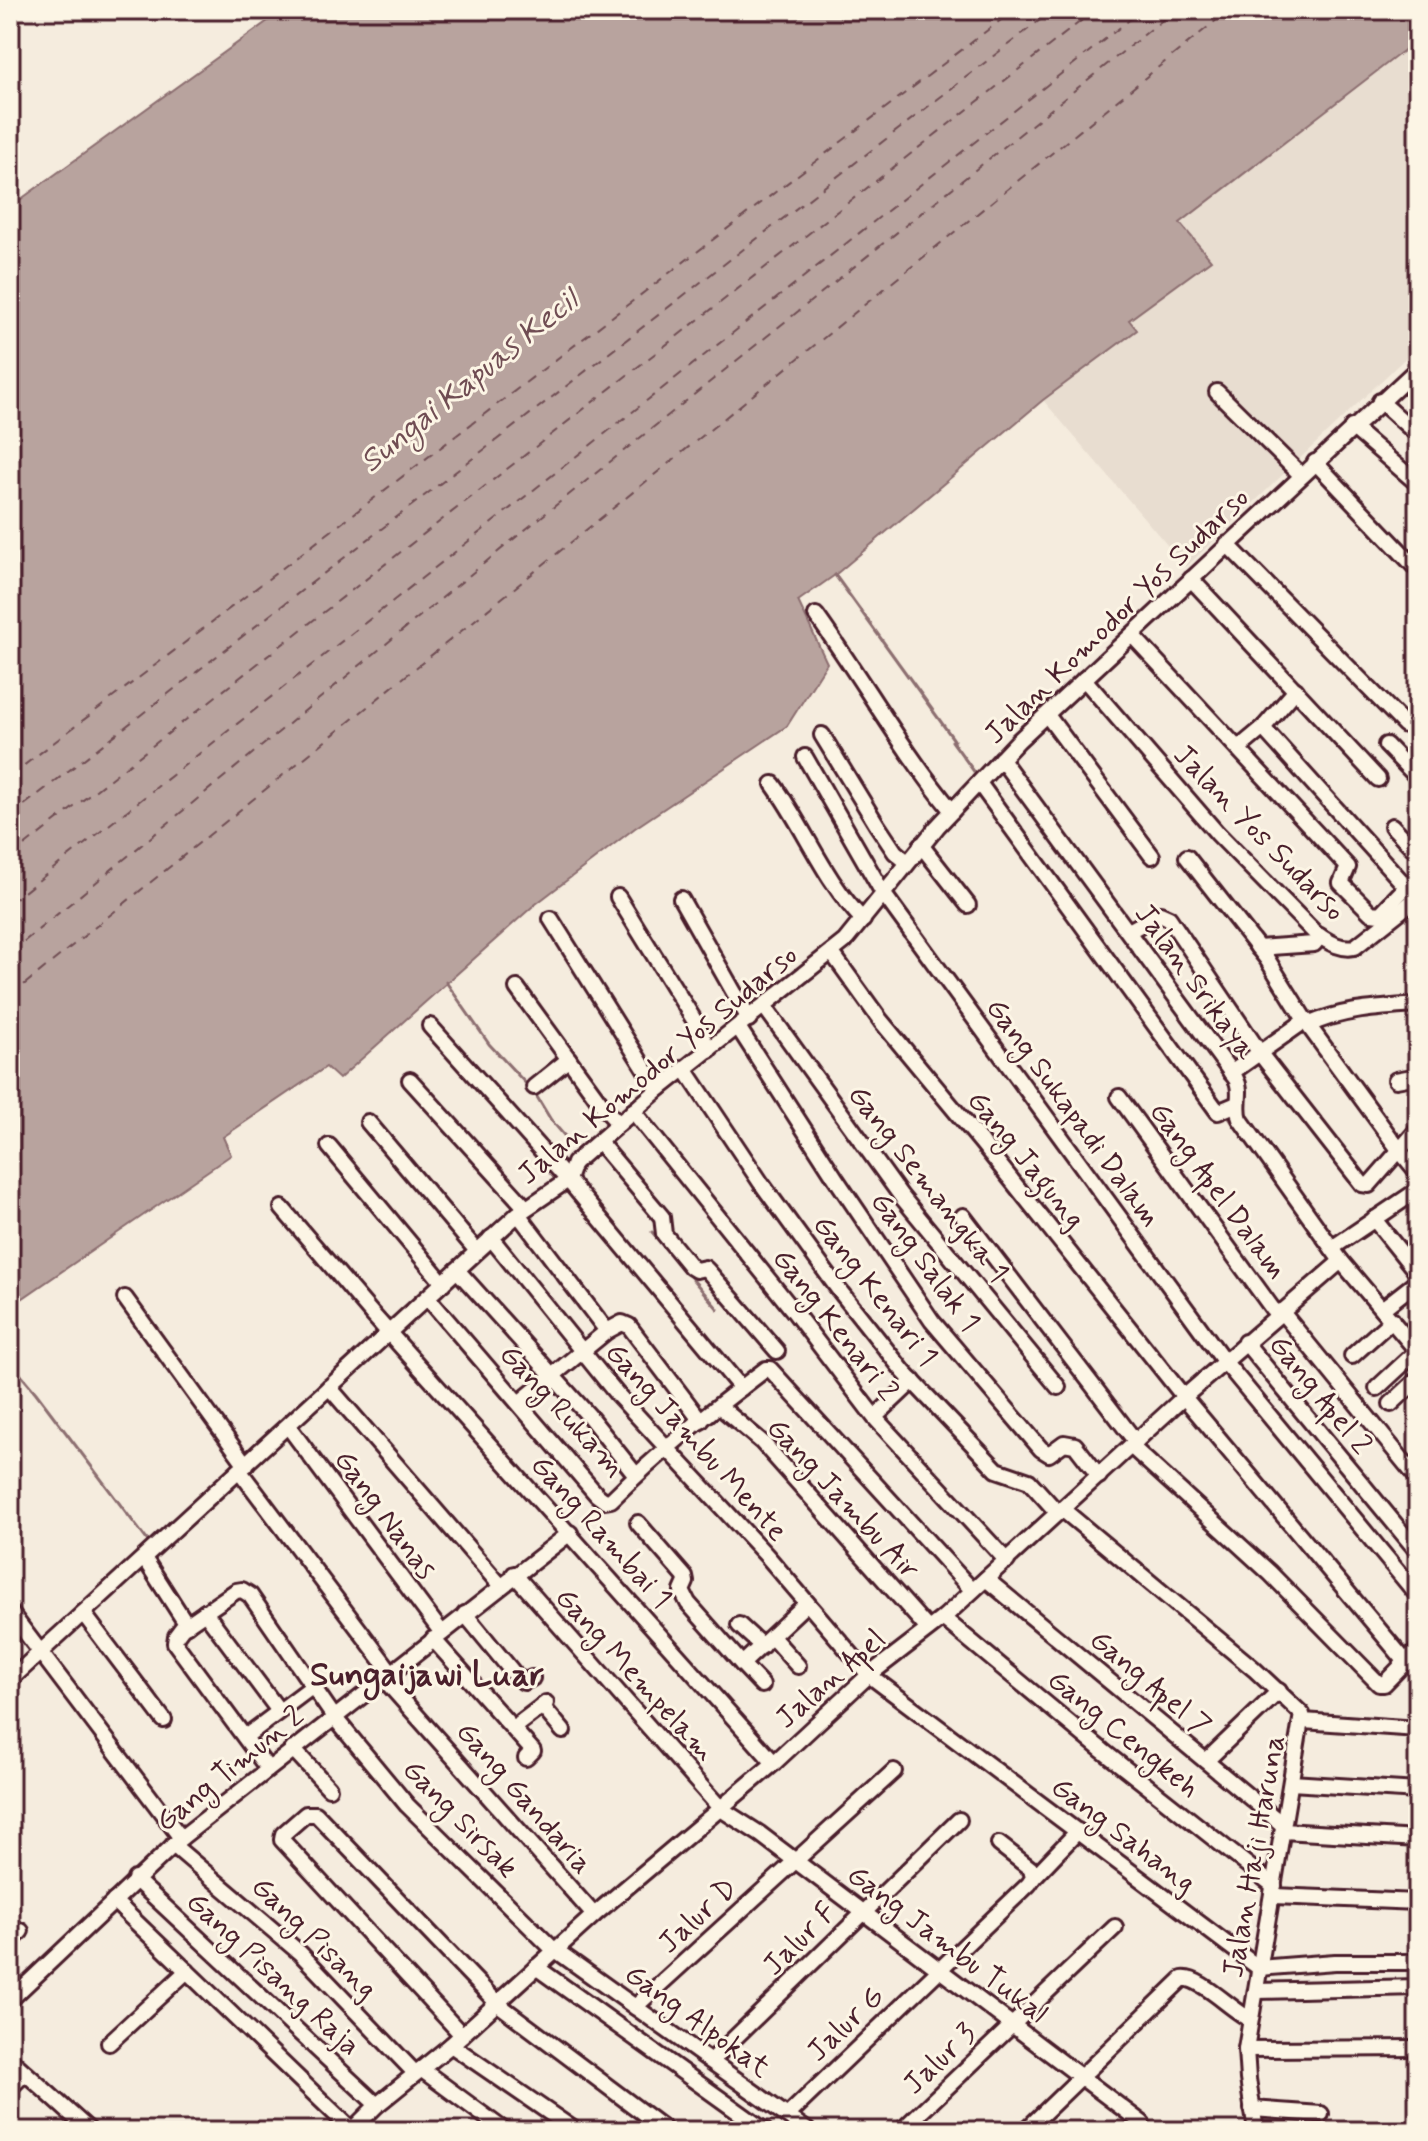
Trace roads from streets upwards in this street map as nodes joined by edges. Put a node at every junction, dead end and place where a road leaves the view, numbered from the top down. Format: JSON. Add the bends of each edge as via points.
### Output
{"nodes":[{"id":1,"x":1418,"y":368,"type":"edge"},
{"id":2,"x":1217,"y":392,"type":"dead end"},
{"id":3,"x":1380,"y":401,"type":"junction"},
{"id":4,"x":1352,"y":427,"type":"junction"},
{"id":5,"x":1418,"y":435,"type":"edge"},
{"id":6,"x":1315,"y":462,"type":"junction"},
{"id":7,"x":1301,"y":475,"type":"junction"},
{"id":8,"x":1418,"y":484,"type":"edge"},
{"id":9,"x":1227,"y":544,"type":"junction"},
{"id":10,"x":1416,"y":565,"type":"edge"},
{"id":11,"x":1191,"y":579,"type":"junction"},
{"id":12,"x":816,"y":615,"type":"dead end"},
{"id":13,"x":1132,"y":635,"type":"junction"},
{"id":14,"x":1084,"y":679,"type":"junction"},
{"id":15,"x":1296,"y":690,"type":"junction"},
{"id":16,"x":1047,"y":715,"type":"junction"},
{"id":17,"x":1405,"y":725,"type":"dead end"},
{"id":18,"x":1263,"y":728,"type":"junction"},
{"id":19,"x":822,"y":735,"type":"dead end"},
{"id":20,"x":1386,"y":745,"type":"dead end"},
{"id":21,"x":1239,"y":748,"type":"junction"},
{"id":22,"x":1418,"y":754,"type":"edge"},
{"id":23,"x":805,"y":757,"type":"dead end"},
{"id":24,"x":1001,"y":759,"type":"junction"},
{"id":25,"x":1406,"y":765,"type":"junction"},
{"id":26,"x":1418,"y":778,"type":"edge"},
{"id":27,"x":1378,"y":779,"type":"dead end"},
{"id":28,"x":979,"y":783,"type":"junction"},
{"id":29,"x":773,"y":784,"type":"dead end"},
{"id":30,"x":952,"y":811,"type":"junction"},
{"id":31,"x":1392,"y":826,"type":"dead end"},
{"id":32,"x":921,"y":845,"type":"junction"},
{"id":33,"x":1418,"y":853,"type":"edge"},
{"id":34,"x":1152,"y":856,"type":"dead end"},
{"id":35,"x":1187,"y":857,"type":"dead end"},
{"id":36,"x":907,"y":862,"type":"junction"},
{"id":37,"x":883,"y":893,"type":"junction"},
{"id":38,"x":1414,"y":895,"type":"edge"},
{"id":39,"x":618,"y":897,"type":"dead end"},
{"id":40,"x":681,"y":899,"type":"dead end"},
{"id":41,"x":968,"y":905,"type":"dead end"},
{"id":42,"x":551,"y":919,"type":"dead end"},
{"id":43,"x":863,"y":920,"type":"junction"},
{"id":44,"x":1129,"y":931,"type":"junction"},
{"id":45,"x":1320,"y":936,"type":"junction"},
{"id":46,"x":1258,"y":948,"type":"junction"},
{"id":47,"x":832,"y":953,"type":"junction"},
{"id":48,"x":517,"y":988,"type":"dead end"},
{"id":49,"x":1418,"y":1005,"type":"edge"},
{"id":50,"x":764,"y":1006,"type":"junction"},
{"id":51,"x":1307,"y":1022,"type":"junction"},
{"id":52,"x":744,"y":1023,"type":"junction"},
{"id":53,"x":430,"y":1026,"type":"dead end"},
{"id":54,"x":709,"y":1050,"type":"junction"},
{"id":55,"x":1259,"y":1052,"type":"junction"},
{"id":56,"x":569,"y":1059,"type":"junction"},
{"id":57,"x":685,"y":1069,"type":"junction"},
{"id":58,"x":1231,"y":1073,"type":"junction"},
{"id":59,"x":1418,"y":1076,"type":"edge"},
{"id":60,"x":410,"y":1080,"type":"dead end"},
{"id":61,"x":1396,"y":1080,"type":"dead end"},
{"id":62,"x":534,"y":1087,"type":"dead end"},
{"id":63,"x":660,"y":1088,"type":"junction"},
{"id":64,"x":1119,"y":1097,"type":"dead end"},
{"id":65,"x":1229,"y":1109,"type":"junction"},
{"id":66,"x":633,"y":1111,"type":"junction"},
{"id":67,"x":368,"y":1122,"type":"dead end"},
{"id":68,"x":619,"y":1124,"type":"junction"},
{"id":69,"x":1418,"y":1129,"type":"edge"},
{"id":70,"x":329,"y":1146,"type":"dead end"},
{"id":71,"x":595,"y":1146,"type":"junction"},
{"id":72,"x":1400,"y":1151,"type":"junction"},
{"id":73,"x":1418,"y":1173,"type":"edge"},
{"id":74,"x":568,"y":1180,"type":"junction"},
{"id":75,"x":1418,"y":1190,"type":"edge"},
{"id":76,"x":282,"y":1208,"type":"dead end"},
{"id":77,"x":522,"y":1210,"type":"junction"},
{"id":78,"x":963,"y":1216,"type":"dead end"},
{"id":79,"x":1374,"y":1219,"type":"junction"},
{"id":80,"x":491,"y":1238,"type":"junction"},
{"id":81,"x":477,"y":1251,"type":"junction"},
{"id":82,"x":1336,"y":1254,"type":"junction"},
{"id":83,"x":457,"y":1270,"type":"junction"},
{"id":84,"x":1418,"y":1274,"type":"edge"},
{"id":85,"x":1418,"y":1281,"type":"edge"},
{"id":86,"x":443,"y":1283,"type":"junction"},
{"id":87,"x":125,"y":1298,"type":"dead end"},
{"id":88,"x":428,"y":1298,"type":"junction"},
{"id":89,"x":1279,"y":1313,"type":"junction"},
{"id":90,"x":1387,"y":1314,"type":"junction"},
{"id":91,"x":607,"y":1331,"type":"junction"},
{"id":92,"x":390,"y":1333,"type":"junction"},
{"id":93,"x":1245,"y":1342,"type":"junction"},
{"id":94,"x":581,"y":1350,"type":"junction"},
{"id":95,"x":777,"y":1351,"type":"dead end"},
{"id":96,"x":1418,"y":1352,"type":"edge"},
{"id":97,"x":1352,"y":1356,"type":"dead end"},
{"id":98,"x":1224,"y":1361,"type":"junction"},
{"id":99,"x":551,"y":1375,"type":"junction"},
{"id":100,"x":1418,"y":1379,"type":"edge"},
{"id":101,"x":913,"y":1381,"type":"junction"},
{"id":102,"x":329,"y":1387,"type":"junction"},
{"id":103,"x":1058,"y":1387,"type":"dead end"},
{"id":104,"x":741,"y":1388,"type":"junction"},
{"id":105,"x":1377,"y":1388,"type":"dead end"},
{"id":106,"x":1184,"y":1397,"type":"junction"},
{"id":107,"x":519,"y":1403,"type":"junction"},
{"id":108,"x":1391,"y":1404,"type":"dead end"},
{"id":109,"x":719,"y":1406,"type":"junction"},
{"id":110,"x":875,"y":1417,"type":"junction"},
{"id":111,"x":701,"y":1421,"type":"junction"},
{"id":112,"x":288,"y":1426,"type":"junction"},
{"id":113,"x":1134,"y":1445,"type":"junction"},
{"id":114,"x":666,"y":1449,"type":"junction"},
{"id":115,"x":242,"y":1468,"type":"junction"},
{"id":116,"x":636,"y":1475,"type":"junction"},
{"id":117,"x":1099,"y":1476,"type":"junction"},
{"id":118,"x":1418,"y":1479,"type":"edge"},
{"id":119,"x":1060,"y":1511,"type":"junction"},
{"id":120,"x":638,"y":1523,"type":"dead end"},
{"id":121,"x":570,"y":1533,"type":"junction"},
{"id":122,"x":1418,"y":1552,"type":"edge"},
{"id":123,"x":144,"y":1558,"type":"junction"},
{"id":124,"x":1007,"y":1561,"type":"junction"},
{"id":125,"x":514,"y":1574,"type":"junction"},
{"id":126,"x":986,"y":1579,"type":"junction"},
{"id":127,"x":500,"y":1585,"type":"junction"},
{"id":128,"x":972,"y":1590,"type":"junction"},
{"id":129,"x":1418,"y":1596,"type":"edge"},
{"id":130,"x":807,"y":1603,"type":"junction"},
{"id":131,"x":10,"y":1612,"type":"edge"},
{"id":132,"x":205,"y":1612,"type":"junction"},
{"id":133,"x":83,"y":1613,"type":"junction"},
{"id":134,"x":465,"y":1614,"type":"junction"},
{"id":135,"x":943,"y":1618,"type":"junction"},
{"id":136,"x":187,"y":1625,"type":"junction"},
{"id":137,"x":739,"y":1625,"type":"dead end"},
{"id":138,"x":928,"y":1629,"type":"junction"},
{"id":139,"x":438,"y":1636,"type":"junction"},
{"id":140,"x":767,"y":1642,"type":"junction"},
{"id":141,"x":1418,"y":1649,"type":"edge"},
{"id":142,"x":41,"y":1652,"type":"junction"},
{"id":143,"x":1406,"y":1662,"type":"junction"},
{"id":144,"x":742,"y":1664,"type":"junction"},
{"id":145,"x":798,"y":1666,"type":"dead end"},
{"id":146,"x":869,"y":1675,"type":"junction"},
{"id":147,"x":388,"y":1676,"type":"junction"},
{"id":148,"x":532,"y":1678,"type":"dead end"},
{"id":149,"x":10,"y":1680,"type":"edge"},
{"id":150,"x":762,"y":1685,"type":"dead end"},
{"id":151,"x":313,"y":1686,"type":"junction"},
{"id":152,"x":1279,"y":1691,"type":"junction"},
{"id":153,"x":279,"y":1711,"type":"junction"},
{"id":154,"x":334,"y":1717,"type":"junction"},
{"id":155,"x":164,"y":1720,"type":"dead end"},
{"id":156,"x":1303,"y":1721,"type":"junction"},
{"id":157,"x":513,"y":1728,"type":"junction"},
{"id":158,"x":1418,"y":1729,"type":"edge"},
{"id":159,"x":563,"y":1731,"type":"dead end"},
{"id":160,"x":245,"y":1737,"type":"junction"},
{"id":161,"x":293,"y":1749,"type":"junction"},
{"id":162,"x":526,"y":1758,"type":"dead end"},
{"id":163,"x":1206,"y":1761,"type":"junction"},
{"id":164,"x":774,"y":1763,"type":"junction"},
{"id":165,"x":268,"y":1769,"type":"junction"},
{"id":166,"x":894,"y":1771,"type":"dead end"},
{"id":167,"x":1291,"y":1783,"type":"junction"},
{"id":168,"x":329,"y":1788,"type":"dead end"},
{"id":169,"x":1418,"y":1791,"type":"edge"},
{"id":170,"x":721,"y":1809,"type":"junction"},
{"id":171,"x":959,"y":1820,"type":"dead end"},
{"id":172,"x":1283,"y":1828,"type":"junction"},
{"id":173,"x":1078,"y":1831,"type":"junction"},
{"id":174,"x":1418,"y":1839,"type":"edge"},
{"id":175,"x":177,"y":1841,"type":"junction"},
{"id":176,"x":999,"y":1844,"type":"dead end"},
{"id":177,"x":794,"y":1861,"type":"junction"},
{"id":178,"x":1033,"y":1878,"type":"junction"},
{"id":179,"x":135,"y":1879,"type":"junction"},
{"id":180,"x":1274,"y":1891,"type":"junction"},
{"id":181,"x":114,"y":1901,"type":"junction"},
{"id":182,"x":1418,"y":1902,"type":"edge"},
{"id":183,"x":863,"y":1911,"type":"junction"},
{"id":184,"x":594,"y":1915,"type":"junction"},
{"id":185,"x":1115,"y":1927,"type":"dead end"},
{"id":186,"x":21,"y":1931,"type":"dead end"},
{"id":187,"x":10,"y":1943,"type":"edge"},
{"id":188,"x":556,"y":1951,"type":"junction"},
{"id":189,"x":1418,"y":1962,"type":"edge"},
{"id":190,"x":536,"y":1967,"type":"junction"},
{"id":191,"x":939,"y":1968,"type":"junction"},
{"id":192,"x":1259,"y":1968,"type":"junction"},
{"id":193,"x":187,"y":1971,"type":"junction"},
{"id":194,"x":1418,"y":1987,"type":"edge"},
{"id":195,"x":1256,"y":1991,"type":"junction"},
{"id":196,"x":10,"y":2000,"type":"edge"},
{"id":197,"x":498,"y":2004,"type":"junction"},
{"id":198,"x":635,"y":2007,"type":"junction"},
{"id":199,"x":1250,"y":2019,"type":"junction"},
{"id":200,"x":1013,"y":2023,"type":"junction"},
{"id":201,"x":457,"y":2040,"type":"junction"},
{"id":202,"x":109,"y":2043,"type":"dead end"},
{"id":203,"x":1418,"y":2048,"type":"edge"},
{"id":204,"x":1246,"y":2049,"type":"junction"},
{"id":205,"x":10,"y":2059,"type":"edge"},
{"id":206,"x":711,"y":2061,"type":"junction"},
{"id":207,"x":418,"y":2071,"type":"junction"},
{"id":208,"x":25,"y":2073,"type":"junction"},
{"id":209,"x":1083,"y":2077,"type":"junction"},
{"id":210,"x":10,"y":2088,"type":"edge"},
{"id":211,"x":377,"y":2105,"type":"junction"},
{"id":212,"x":1252,"y":2109,"type":"junction"},
{"id":213,"x":1321,"y":2114,"type":"dead end"},
{"id":214,"x":787,"y":2116,"type":"junction"},
{"id":215,"x":1142,"y":2123,"type":"dead end"},
{"id":216,"x":358,"y":2129,"type":"edge"},
{"id":217,"x":90,"y":2131,"type":"edge"},
{"id":218,"x":505,"y":2131,"type":"edge"},
{"id":219,"x":576,"y":2131,"type":"edge"},
{"id":220,"x":667,"y":2131,"type":"edge"},
{"id":221,"x":765,"y":2131,"type":"edge"},
{"id":222,"x":808,"y":2131,"type":"edge"},
{"id":223,"x":901,"y":2131,"type":"edge"},
{"id":224,"x":1025,"y":2131,"type":"edge"},
{"id":225,"x":1256,"y":2131,"type":"edge"}],
"edges":[{"from":1,"to":3,"type":"street","name":"Jalan Komodor Yos Sudarso"},
{"from":2,"to":7,"type":"street"},
{"from":3,"to":4,"type":"street","name":"Jalan Komodor Yos Sudarso"},
{"from":3,"to":5,"type":"street"},
{"from":4,"to":6,"type":"street","name":"Jalan Komodor Yos Sudarso"},
{"from":4,"to":8,"type":"street"},
{"from":6,"to":7,"type":"street","name":"Jalan Komodor Yos Sudarso"},
{"from":6,"to":10,"type":"street"},
{"from":7,"to":9,"type":"street","name":"Jalan Komodor Yos Sudarso"},
{"from":9,"to":11,"type":"street","name":"Jalan Komodor Yos Sudarso"},
{"from":9,"to":17,"type":"street"},
{"from":11,"to":13,"type":"street","name":"Jalan Komodor Yos Sudarso"},
{"from":11,"to":15,"type":"street"},
{"from":12,"to":30,"type":"street"},
{"from":13,"to":14,"type":"street","name":"Jalan Komodor Yos Sudarso"},
{"from":13,"to":21,"type":"street"},
{"from":14,"to":16,"type":"street","name":"Jalan Komodor Yos Sudarso"},
{"from":14,"to":45,"type":"street","name":"Jalan Yos Sudarso","via":[[1217,833]]},
{"from":15,"to":18,"type":"street"},
{"from":15,"to":27,"type":"street"},
{"from":16,"to":24,"type":"street","name":"Jalan Komodor Yos Sudarso"},
{"from":16,"to":34,"type":"street"},
{"from":18,"to":21,"type":"street"},
{"from":18,"to":38,"type":"street"},
{"from":19,"to":36,"type":"street","via":[[895,852]]},
{"from":20,"to":25,"type":"street"},
{"from":21,"to":38,"type":"street","via":[[1348,867],[1341,883],[1371,913],[1380,914]]},
{"from":22,"to":25,"type":"street"},
{"from":23,"to":37,"type":"street","name":"Gang Sukapadi Dalam"},
{"from":24,"to":28,"type":"street","name":"Jalan Komodor Yos Sudarso"},
{"from":24,"to":44,"type":"street","name":"Jalan Srikaya"},
{"from":25,"to":26,"type":"street"},
{"from":28,"to":30,"type":"street","name":"Jalan Komodor Yos Sudarso"},
{"from":28,"to":65,"type":"street","via":[[1218,1112]]},
{"from":29,"to":43,"type":"street","via":[[831,882]]},
{"from":30,"to":32,"type":"street","name":"Jalan Komodor Yos Sudarso"},
{"from":31,"to":33,"type":"street"},
{"from":32,"to":36,"type":"street","name":"Jalan Komodor Yos Sudarso"},
{"from":32,"to":41,"type":"street"},
{"from":35,"to":46,"type":"street"},
{"from":36,"to":37,"type":"street","name":"Jalan Komodor Yos Sudarso"},
{"from":37,"to":43,"type":"street","name":"Jalan Komodor Yos Sudarso"},
{"from":37,"to":98,"type":"street","name":"Gang Sukapadi Dalam"},
{"from":38,"to":45,"type":"street","name":"Jalan Yos Sudarso","via":[[1355,947],[1336,946]]},
{"from":39,"to":54,"type":"street"},
{"from":40,"to":52,"type":"street"},
{"from":42,"to":63,"type":"street"},
{"from":43,"to":47,"type":"street","name":"Jalan Komodor Yos Sudarso"},
{"from":44,"to":55,"type":"street","via":[[1160,914],[1169,918]]},
{"from":44,"to":58,"type":"street","name":"Jalan Srikaya"},
{"from":45,"to":46,"type":"street","via":[[1314,944]]},
{"from":46,"to":51,"type":"street"},
{"from":47,"to":50,"type":"street","name":"Jalan Komodor Yos Sudarso"},
{"from":47,"to":106,"type":"street","name":"Gang Jagung"},
{"from":48,"to":56,"type":"street"},
{"from":49,"to":51,"type":"street","via":[[1356,1009]]},
{"from":50,"to":52,"type":"street","name":"Jalan Komodor Yos Sudarso"},
{"from":50,"to":103,"type":"street","name":"Gang Semangka 1","via":[[901,1196]]},
{"from":51,"to":55,"type":"street"},
{"from":51,"to":72,"type":"street"},
{"from":52,"to":54,"type":"street","name":"Jalan Komodor Yos Sudarso"},
{"from":52,"to":117,"type":"street","name":"Gang Salak 1","via":[[836,1179],[932,1321],[1041,1449],[1049,1454],[1064,1443],[1075,1445]]},
{"from":53,"to":74,"type":"street"},
{"from":54,"to":57,"type":"street","name":"Jalan Komodor Yos Sudarso"},
{"from":55,"to":58,"type":"street"},
{"from":55,"to":72,"type":"street","via":[[1362,1184],[1369,1185]]},
{"from":56,"to":62,"type":"street"},
{"from":56,"to":68,"type":"street"},
{"from":57,"to":63,"type":"street","name":"Jalan Komodor Yos Sudarso"},
{"from":57,"to":101,"type":"street","name":"Gang Kenari 1","via":[[761,1183]]},
{"from":58,"to":65,"type":"street","name":"Jalan Srikaya","via":[[1239,1085]]},
{"from":59,"to":61,"type":"street"},
{"from":60,"to":77,"type":"street"},
{"from":63,"to":66,"type":"street","name":"Jalan Komodor Yos Sudarso"},
{"from":64,"to":89,"type":"street","name":"Gang Apel Dalam"},
{"from":65,"to":82,"type":"street","name":"Jalan Srikaya"},
{"from":66,"to":68,"type":"street","name":"Jalan Komodor Yos Sudarso"},
{"from":66,"to":110,"type":"street","name":"Gang Kenari 2"},
{"from":67,"to":81,"type":"street"},
{"from":68,"to":71,"type":"street","name":"Jalan Komodor Yos Sudarso"},
{"from":69,"to":72,"type":"street"},
{"from":70,"to":86,"type":"street"},
{"from":71,"to":74,"type":"street","name":"Jalan Komodor Yos Sudarso","via":[[574,1163]]},
{"from":71,"to":95,"type":"street","via":[[662,1217],[664,1234],[691,1267],[705,1268]]},
{"from":72,"to":73,"type":"street"},
{"from":74,"to":77,"type":"street","name":"Jalan Komodor Yos Sudarso"},
{"from":74,"to":104,"type":"street"},
{"from":75,"to":79,"type":"street","name":"Jalan Apel"},
{"from":76,"to":92,"type":"street","name":"Gang Rambai 1"},
{"from":77,"to":80,"type":"street","name":"Jalan Komodor Yos Sudarso"},
{"from":77,"to":91,"type":"street"},
{"from":78,"to":113,"type":"street"},
{"from":79,"to":82,"type":"street","name":"Jalan Apel"},
{"from":79,"to":84,"type":"street"},
{"from":80,"to":81,"type":"street","name":"Jalan Komodor Yos Sudarso"},
{"from":80,"to":94,"type":"street","name":"Gang Jambu Mente"},
{"from":81,"to":83,"type":"street","name":"Jalan Komodor Yos Sudarso"},
{"from":82,"to":89,"type":"street","name":"Jalan Apel"},
{"from":82,"to":90,"type":"street","name":"Jalan Srikaya"},
{"from":83,"to":86,"type":"street","name":"Jalan Komodor Yos Sudarso"},
{"from":83,"to":99,"type":"street"},
{"from":85,"to":90,"type":"street"},
{"from":86,"to":88,"type":"street","name":"Jalan Komodor Yos Sudarso"},
{"from":87,"to":115,"type":"street","name":"Gang Gandaria"},
{"from":88,"to":92,"type":"street","name":"Jalan Komodor Yos Sudarso"},
{"from":88,"to":107,"type":"street","name":"Gang Rukam"},
{"from":89,"to":93,"type":"street","name":"Jalan Apel"},
{"from":89,"to":118,"type":"street","name":"Gang Apel Dalam"},
{"from":90,"to":96,"type":"street","name":"Jalan Srikaya"},
{"from":90,"to":97,"type":"street"},
{"from":91,"to":94,"type":"street"},
{"from":91,"to":111,"type":"street","via":[[622,1323],[629,1326]]},
{"from":92,"to":102,"type":"street","name":"Jalan Komodor Yos Sudarso"},
{"from":92,"to":121,"type":"street","name":"Gang Rambai 1"},
{"from":93,"to":98,"type":"street","name":"Jalan Apel"},
{"from":93,"to":122,"type":"street","name":"Gang Apel 2"},
{"from":94,"to":99,"type":"street"},
{"from":94,"to":114,"type":"street","name":"Gang Jambu Mente"},
{"from":96,"to":105,"type":"street"},
{"from":98,"to":106,"type":"street","name":"Jalan Apel"},
{"from":98,"to":129,"type":"street","name":"Gang Sukapadi Dalam"},
{"from":99,"to":107,"type":"street"},
{"from":99,"to":116,"type":"street"},
{"from":100,"to":108,"type":"street"},
{"from":101,"to":110,"type":"street"},
{"from":101,"to":119,"type":"street","name":"Gang Kenari 1","via":[[997,1470],[1029,1481]]},
{"from":102,"to":112,"type":"street","name":"Jalan Komodor Yos Sudarso"},
{"from":102,"to":127,"type":"street"},
{"from":104,"to":109,"type":"street","name":"Gang Rukam"},
{"from":104,"to":128,"type":"street","name":"Gang Rukam","via":[[766,1369],[773,1371]]},
{"from":106,"to":113,"type":"street","name":"Jalan Apel"},
{"from":106,"to":143,"type":"street","name":"Gang Jagung"},
{"from":107,"to":116,"type":"street","name":"Gang Rukam","via":[[605,1501]]},
{"from":109,"to":111,"type":"street","name":"Gang Rukam"},
{"from":109,"to":138,"type":"street","name":"Gang Jambu Air","via":[[762,1442]]},
{"from":110,"to":124,"type":"street","name":"Gang Kenari 2"},
{"from":111,"to":114,"type":"street","name":"Gang Rukam"},
{"from":112,"to":115,"type":"street","name":"Jalan Komodor Yos Sudarso"},
{"from":112,"to":139,"type":"street","name":"Gang Nanas"},
{"from":113,"to":117,"type":"street","name":"Jalan Apel"},
{"from":113,"to":143,"type":"street","via":[[1379,1684]]},
{"from":114,"to":116,"type":"street","name":"Gang Rukam"},
{"from":114,"to":130,"type":"street","name":"Gang Jambu Mente"},
{"from":115,"to":123,"type":"street","name":"Jalan Komodor Yos Sudarso"},
{"from":115,"to":147,"type":"street","name":"Gang Gandaria"},
{"from":117,"to":119,"type":"street","name":"Jalan Apel"},
{"from":119,"to":124,"type":"street","name":"Jalan Apel"},
{"from":119,"to":152,"type":"street","name":"Jalan Haji Haruna"},
{"from":120,"to":144,"type":"street","via":[[685,1577],[682,1591],[691,1608]]},
{"from":121,"to":125,"type":"street","name":"Gang Timun 2"},
{"from":121,"to":164,"type":"street","name":"Gang Rambai 1"},
{"from":123,"to":133,"type":"street","name":"Jalan Komodor Yos Sudarso"},
{"from":123,"to":136,"type":"street"},
{"from":124,"to":126,"type":"street","name":"Jalan Apel"},
{"from":125,"to":127,"type":"street","name":"Gang Timun 2"},
{"from":125,"to":170,"type":"street","name":"Gang Mempelam"},
{"from":126,"to":128,"type":"street","name":"Jalan Apel"},
{"from":126,"to":163,"type":"street","name":"Gang Apel 7"},
{"from":127,"to":134,"type":"street","name":"Gang Timun 2"},
{"from":128,"to":135,"type":"street","name":"Jalan Apel"},
{"from":130,"to":140,"type":"street"},
{"from":130,"to":146,"type":"street","name":"Gang Jambu Mente"},
{"from":131,"to":142,"type":"street","name":"Gang Pisang"},
{"from":132,"to":136,"type":"street"},
{"from":132,"to":151,"type":"street","name":"Gang Sirsak","via":[[236,1591],[250,1595]]},
{"from":132,"to":153,"type":"street"},
{"from":133,"to":142,"type":"street","name":"Jalan Komodor Yos Sudarso"},
{"from":133,"to":155,"type":"street"},
{"from":134,"to":139,"type":"street","name":"Gang Timun 2"},
{"from":134,"to":148,"type":"street","via":[[516,1676],[524,1682]]},
{"from":135,"to":138,"type":"street","name":"Jalan Apel"},
{"from":135,"to":180,"type":"street","name":"Gang Cengkeh"},
{"from":136,"to":160,"type":"street","via":[[175,1643]]},
{"from":137,"to":140,"type":"street"},
{"from":138,"to":146,"type":"street","name":"Jalan Apel"},
{"from":139,"to":147,"type":"street","name":"Gang Timun 2"},
{"from":139,"to":157,"type":"street","name":"Gang Nanas"},
{"from":140,"to":144,"type":"street"},
{"from":140,"to":145,"type":"street"},
{"from":141,"to":143,"type":"street"},
{"from":142,"to":149,"type":"street","name":"Jalan Komodor Yos Sudarso"},
{"from":142,"to":175,"type":"street","name":"Gang Pisang"},
{"from":144,"to":150,"type":"street"},
{"from":146,"to":164,"type":"street","name":"Jalan Apel"},
{"from":146,"to":173,"type":"street","name":"Gang Sahang"},
{"from":147,"to":154,"type":"street","name":"Gang Timun 2"},
{"from":147,"to":184,"type":"street","name":"Gang Gandaria"},
{"from":151,"to":153,"type":"street"},
{"from":151,"to":154,"type":"street","name":"Gang Sirsak"},
{"from":152,"to":156,"type":"street","name":"Jalan Haji Haruna","via":[[1300,1710]]},
{"from":152,"to":163,"type":"street"},
{"from":153,"to":160,"type":"street"},
{"from":154,"to":161,"type":"street","name":"Gang Timun 2"},
{"from":154,"to":188,"type":"street","name":"Gang Sirsak","via":[[407,1805]]},
{"from":156,"to":158,"type":"street"},
{"from":156,"to":167,"type":"street","name":"Jalan Haji Haruna"},
{"from":157,"to":159,"type":"street","via":[[544,1705]]},
{"from":157,"to":162,"type":"street","name":"Gang Nanas","via":[[533,1751]]},
{"from":160,"to":165,"type":"street"},
{"from":161,"to":165,"type":"street","name":"Gang Timun 2"},
{"from":161,"to":168,"type":"street"},
{"from":163,"to":172,"type":"street","name":"Gang Apel 7"},
{"from":164,"to":170,"type":"street","name":"Jalan Apel"},
{"from":165,"to":175,"type":"street","name":"Gang Timun 2"},
{"from":166,"to":177,"type":"street","name":"Jalur D"},
{"from":167,"to":169,"type":"street"},
{"from":167,"to":172,"type":"street","name":"Jalan Haji Haruna"},
{"from":170,"to":177,"type":"street","name":"Gang Jambu Tukal"},
{"from":170,"to":184,"type":"street","name":"Jalan Apel"},
{"from":171,"to":183,"type":"street","name":"Jalur F"},
{"from":172,"to":174,"type":"street"},
{"from":172,"to":180,"type":"street","name":"Jalan Haji Haruna"},
{"from":173,"to":178,"type":"street","name":"Jalur G"},
{"from":173,"to":192,"type":"street","name":"Gang Sahang"},
{"from":175,"to":179,"type":"street","name":"Gang Timun 2"},
{"from":175,"to":207,"type":"street","name":"Gang Pisang"},
{"from":176,"to":178,"type":"street","via":[[1031,1869]]},
{"from":177,"to":183,"type":"street","name":"Gang Jambu Tukal"},
{"from":177,"to":198,"type":"street","name":"Jalur D"},
{"from":178,"to":191,"type":"street","name":"Jalur G"},
{"from":179,"to":181,"type":"street","name":"Gang Timun 2"},
{"from":179,"to":211,"type":"street","name":"Gang Pisang Raja"},
{"from":180,"to":182,"type":"street"},
{"from":180,"to":192,"type":"street","name":"Jalan Haji Haruna"},
{"from":181,"to":193,"type":"street"},
{"from":181,"to":196,"type":"street","name":"Gang Timun 2"},
{"from":183,"to":191,"type":"street","name":"Gang Jambu Tukal"},
{"from":183,"to":206,"type":"street","name":"Jalur F"},
{"from":184,"to":188,"type":"street","name":"Jalan Apel"},
{"from":185,"to":200,"type":"street","name":"Jalur 3"},
{"from":186,"to":187,"type":"street"},
{"from":188,"to":190,"type":"street","name":"Jalan Apel"},
{"from":188,"to":198,"type":"street","name":"Gang Alpokat"},
{"from":189,"to":192,"type":"street"},
{"from":190,"to":197,"type":"street","name":"Jalan Apel"},
{"from":190,"to":221,"type":"street"},
{"from":191,"to":200,"type":"street","name":"Gang Jambu Tukal"},
{"from":191,"to":214,"type":"street","name":"Jalur G"},
{"from":192,"to":195,"type":"street","name":"Jalan Haji Haruna"},
{"from":193,"to":202,"type":"street"},
{"from":193,"to":216,"type":"street"},
{"from":194,"to":195,"type":"street"},
{"from":195,"to":199,"type":"street","name":"Jalan Haji Haruna"},
{"from":197,"to":201,"type":"street","name":"Jalan Apel"},
{"from":197,"to":201,"type":"street","via":[[316,1814],[306,1814],[283,1834],[283,1842]]},
{"from":197,"to":220,"type":"street"},
{"from":198,"to":206,"type":"street","name":"Gang Alpokat"},
{"from":199,"to":204,"type":"street","name":"Jalan Haji Haruna"},
{"from":199,"to":209,"type":"street","via":[[1195,1981],[1182,1979]]},
{"from":200,"to":209,"type":"street","name":"Gang Jambu Tukal"},
{"from":200,"to":223,"type":"street","name":"Jalur 3"},
{"from":201,"to":207,"type":"street","name":"Jalan Apel"},
{"from":201,"to":219,"type":"street"},
{"from":203,"to":204,"type":"street"},
{"from":204,"to":212,"type":"street","name":"Jalan Haji Haruna"},
{"from":205,"to":208,"type":"street"},
{"from":206,"to":214,"type":"street","name":"Gang Alpokat"},
{"from":207,"to":211,"type":"street","name":"Jalan Apel"},
{"from":207,"to":218,"type":"street","name":"Gang Pisang"},
{"from":208,"to":210,"type":"street"},
{"from":208,"to":217,"type":"street"},
{"from":209,"to":215,"type":"street","name":"Gang Jambu Tukal"},
{"from":209,"to":224,"type":"street"},
{"from":211,"to":216,"type":"street","name":"Jalan Apel"},
{"from":212,"to":213,"type":"street"},
{"from":212,"to":225,"type":"street","name":"Jalan Haji Haruna"},
{"from":214,"to":222,"type":"street","name":"Gang Alpokat"}]}
